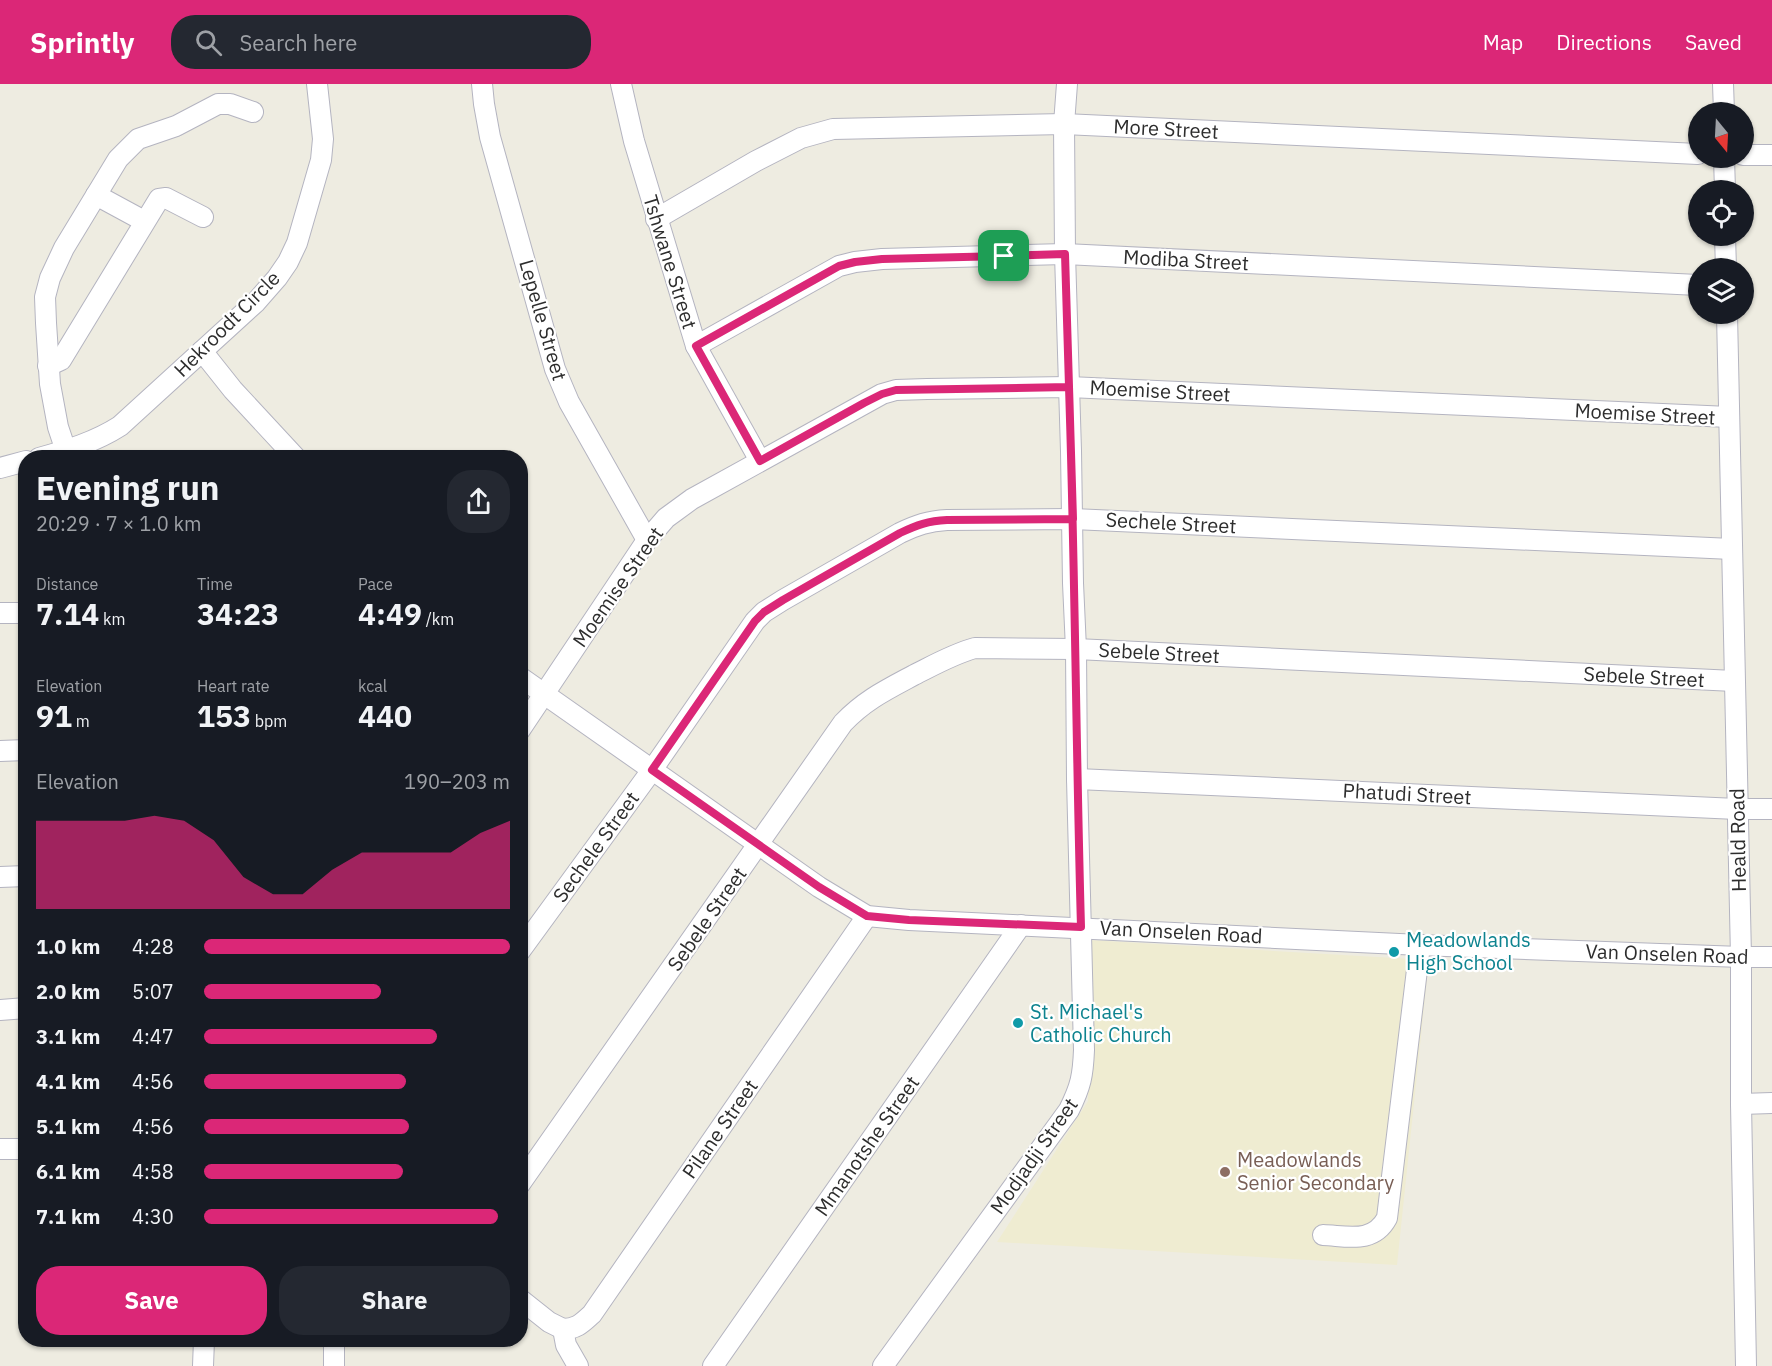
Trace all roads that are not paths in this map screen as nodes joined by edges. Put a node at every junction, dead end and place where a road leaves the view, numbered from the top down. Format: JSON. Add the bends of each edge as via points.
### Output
{"nodes":[{"id":1,"x":317,"y":84,"type":"edge"},
{"id":2,"x":482,"y":84,"type":"edge"},
{"id":3,"x":622,"y":84,"type":"edge"},
{"id":4,"x":1067,"y":84,"type":"edge"},
{"id":5,"x":1723,"y":84,"type":"edge"},
{"id":6,"x":1724,"y":102,"type":"edge"},
{"id":7,"x":253,"y":112,"type":"dead end"},
{"id":8,"x":1064,"y":124,"type":"junction"},
{"id":9,"x":1688,"y":154,"type":"edge"},
{"id":10,"x":1754,"y":155,"type":"edge"},
{"id":11,"x":1772,"y":155,"type":"edge"},
{"id":12,"x":96,"y":195,"type":"junction"},
{"id":13,"x":203,"y":217,"type":"dead end"},
{"id":14,"x":656,"y":219,"type":"junction"},
{"id":15,"x":144,"y":221,"type":"junction"},
{"id":16,"x":1065,"y":254,"type":"junction"},
{"id":17,"x":1688,"y":285,"type":"edge"},
{"id":18,"x":1727,"y":324,"type":"edge"},
{"id":19,"x":696,"y":346,"type":"junction"},
{"id":20,"x":202,"y":351,"type":"junction"},
{"id":21,"x":48,"y":366,"type":"junction"},
{"id":22,"x":1069,"y":387,"type":"junction"},
{"id":23,"x":1729,"y":417,"type":"junction"},
{"id":24,"x":66,"y":450,"type":"edge"},
{"id":25,"x":68,"y":450,"type":"edge"},
{"id":26,"x":289,"y":450,"type":"edge"},
{"id":27,"x":760,"y":461,"type":"junction"},
{"id":28,"x":18,"y":463,"type":"edge"},
{"id":29,"x":0,"y":468,"type":"edge"},
{"id":30,"x":1073,"y":519,"type":"junction"},
{"id":31,"x":647,"y":540,"type":"junction"},
{"id":32,"x":1731,"y":549,"type":"junction"},
{"id":33,"x":18,"y":612,"type":"edge"},
{"id":34,"x":0,"y":613,"type":"edge"},
{"id":35,"x":1076,"y":649,"type":"junction"},
{"id":36,"x":1734,"y":681,"type":"junction"},
{"id":37,"x":528,"y":682,"type":"edge"},
{"id":38,"x":546,"y":694,"type":"junction"},
{"id":39,"x":528,"y":719,"type":"edge"},
{"id":40,"x":18,"y":750,"type":"edge"},
{"id":41,"x":0,"y":751,"type":"edge"},
{"id":42,"x":652,"y":770,"type":"junction"},
{"id":43,"x":1077,"y":779,"type":"junction"},
{"id":44,"x":1772,"y":809,"type":"edge"},
{"id":45,"x":1737,"y":810,"type":"junction"},
{"id":46,"x":759,"y":844,"type":"junction"},
{"id":47,"x":18,"y":876,"type":"edge"},
{"id":48,"x":0,"y":877,"type":"edge"},
{"id":49,"x":867,"y":916,"type":"junction"},
{"id":50,"x":1020,"y":925,"type":"junction"},
{"id":51,"x":1081,"y":927,"type":"junction"},
{"id":52,"x":528,"y":940,"type":"edge"},
{"id":53,"x":1420,"y":945,"type":"junction"},
{"id":54,"x":1741,"y":957,"type":"junction"},
{"id":55,"x":1772,"y":957,"type":"edge"},
{"id":56,"x":18,"y":1009,"type":"edge"},
{"id":57,"x":0,"y":1011,"type":"edge"},
{"id":58,"x":1772,"y":1103,"type":"edge"},
{"id":59,"x":1741,"y":1104,"type":"junction"},
{"id":60,"x":0,"y":1149,"type":"edge"},
{"id":61,"x":18,"y":1149,"type":"edge"},
{"id":62,"x":528,"y":1173,"type":"edge"},
{"id":63,"x":1323,"y":1235,"type":"dead end"},
{"id":64,"x":528,"y":1305,"type":"edge"},
{"id":65,"x":562,"y":1329,"type":"junction"},
{"id":66,"x":204,"y":1347,"type":"edge"},
{"id":67,"x":334,"y":1347,"type":"edge"},
{"id":68,"x":203,"y":1366,"type":"edge"},
{"id":69,"x":334,"y":1366,"type":"edge"},
{"id":70,"x":578,"y":1366,"type":"edge"},
{"id":71,"x":713,"y":1366,"type":"edge"},
{"id":72,"x":883,"y":1366,"type":"edge"},
{"id":73,"x":1746,"y":1366,"type":"edge"}],
"edges":[{"from":1,"to":20,"type":"street","name":"Hekroodt Circle","via":[[323,139],[321,160],[297,243],[277,278],[256,302]]},
{"from":2,"to":31,"type":"street","name":"Lepelle Street","via":[[490,137],[555,369],[569,402]]},
{"from":3,"to":14,"type":"street","name":"Tshwane Street"},
{"from":4,"to":8,"type":"street","name":"Modjadji Street"},
{"from":5,"to":6,"type":"street"},
{"from":7,"to":12,"type":"street","via":[[218,104],[176,126],[138,139],[118,159]]},
{"from":8,"to":9,"type":"street","name":"More Street"},
{"from":8,"to":14,"type":"street","name":"More Street","via":[[833,129],[815,133],[756,161]]},
{"from":8,"to":16,"type":"street","name":"Modjadji Street"},
{"from":10,"to":11,"type":"street"},
{"from":12,"to":15,"type":"street"},
{"from":12,"to":21,"type":"street","via":[[50,278],[45,297]]},
{"from":13,"to":15,"type":"street","via":[[162,198]]},
{"from":14,"to":19,"type":"street","name":"Tshwane Street"},
{"from":15,"to":21,"type":"street","via":[[61,360]]},
{"from":16,"to":17,"type":"street","name":"Modiba Street"},
{"from":16,"to":19,"type":"street","name":"Modiba Street","via":[[855,262],[823,274]]},
{"from":16,"to":22,"type":"street","name":"Modjadji Street"},
{"from":18,"to":23,"type":"street","name":"Heald Road"},
{"from":19,"to":27,"type":"street","name":"Tshwane Street"},
{"from":20,"to":25,"type":"street","name":"Hekroodt Circle","via":[[120,426]]},
{"from":20,"to":26,"type":"street"},
{"from":21,"to":24,"type":"street"},
{"from":22,"to":23,"type":"street","name":"Moemise Street"},
{"from":22,"to":27,"type":"street","name":"Moemise Street","via":[[896,390],[864,403]]},
{"from":22,"to":30,"type":"street","name":"Modjadji Street"},
{"from":23,"to":32,"type":"street","name":"Heald Road"},
{"from":27,"to":31,"type":"street","name":"Moemise Street","via":[[692,499],[666,518]]},
{"from":28,"to":29,"type":"street"},
{"from":30,"to":32,"type":"street","name":"Sechele Street"},
{"from":30,"to":35,"type":"street","name":"Modjadji Street"},
{"from":30,"to":42,"type":"street","name":"Sechele Street","via":[[947,520],[918,524],[783,600],[755,621]]},
{"from":31,"to":38,"type":"street","name":"Moemise Street"},
{"from":32,"to":36,"type":"street","name":"Heald Road"},
{"from":33,"to":34,"type":"street"},
{"from":35,"to":36,"type":"street","name":"Sebele Street"},
{"from":35,"to":43,"type":"street","name":"Modjadji Street"},
{"from":35,"to":46,"type":"street","name":"Sebele Street","via":[[975,648],[939,662],[869,700],[843,723]]},
{"from":36,"to":45,"type":"street","name":"Heald Road"},
{"from":37,"to":38,"type":"street","name":"Van Onselen Road"},
{"from":38,"to":39,"type":"street","name":"Moemise Street"},
{"from":38,"to":42,"type":"street","name":"Van Onselen Road"},
{"from":40,"to":41,"type":"street"},
{"from":42,"to":46,"type":"street","name":"Van Onselen Road"},
{"from":42,"to":52,"type":"street","name":"Sechele Street"},
{"from":43,"to":45,"type":"street","name":"Phatudi Street"},
{"from":43,"to":51,"type":"street","name":"Modjadji Street"},
{"from":44,"to":45,"type":"street","name":"Phatudi Street"},
{"from":45,"to":54,"type":"street","name":"Heald Road"},
{"from":46,"to":49,"type":"street","name":"Van Onselen Road"},
{"from":46,"to":62,"type":"street","name":"Sebele Street"},
{"from":47,"to":48,"type":"street"},
{"from":49,"to":50,"type":"street","name":"Van Onselen Road"},
{"from":49,"to":65,"type":"street","name":"Pilane Street","via":[[592,1314],[578,1327]]},
{"from":50,"to":51,"type":"street","name":"Van Onselen Road"},
{"from":50,"to":71,"type":"street","name":"Mmanotshe Street"},
{"from":51,"to":53,"type":"street","name":"Van Onselen Road"},
{"from":51,"to":72,"type":"street","name":"Modjadji Street","via":[[1084,1050],[1078,1091],[1069,1110]]},
{"from":53,"to":54,"type":"street","name":"Van Onselen Road"},
{"from":53,"to":63,"type":"street","via":[[1387,1218],[1374,1234]]},
{"from":54,"to":55,"type":"street","name":"Van Onselen Road"},
{"from":54,"to":59,"type":"street","name":"Heald Road"},
{"from":56,"to":57,"type":"street"},
{"from":58,"to":59,"type":"street"},
{"from":59,"to":73,"type":"street","name":"Heald Road"},
{"from":60,"to":61,"type":"street"},
{"from":64,"to":65,"type":"street"},
{"from":65,"to":70,"type":"street"},
{"from":66,"to":68,"type":"street"},
{"from":67,"to":69,"type":"street"}]}
